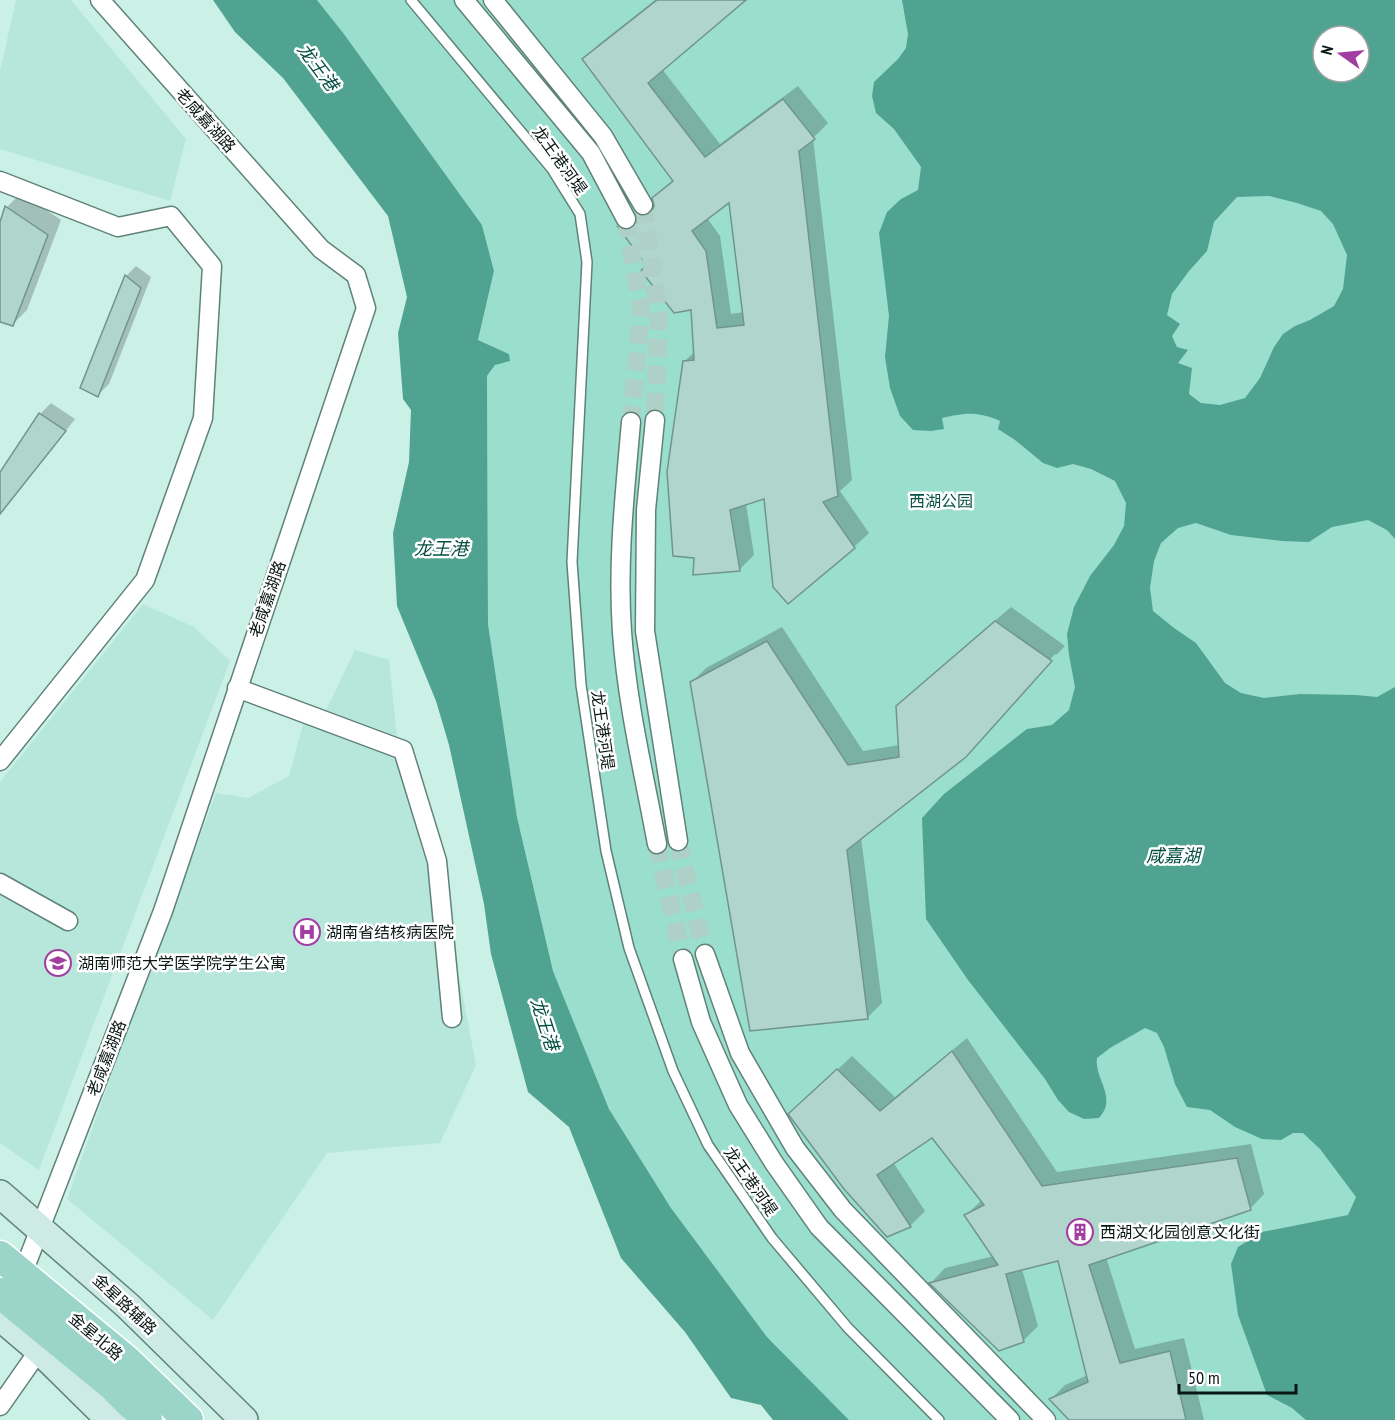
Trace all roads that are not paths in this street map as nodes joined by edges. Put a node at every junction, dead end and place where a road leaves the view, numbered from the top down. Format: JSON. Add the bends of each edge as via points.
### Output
{"nodes":[{"id":1,"x":100,"y":0,"type":"edge"},
{"id":2,"x":411,"y":0,"type":"edge"},
{"id":3,"x":464,"y":0,"type":"edge"},
{"id":4,"x":493,"y":0,"type":"edge"},
{"id":5,"x":0,"y":181,"type":"edge"},
{"id":6,"x":643,"y":205,"type":"tunnel mouth"},
{"id":7,"x":626,"y":219,"type":"tunnel mouth"},
{"id":8,"x":655,"y":420,"type":"tunnel mouth"},
{"id":9,"x":631,"y":422,"type":"tunnel mouth"},
{"id":10,"x":237,"y":688,"type":"junction"},
{"id":11,"x":0,"y":761,"type":"edge"},
{"id":12,"x":678,"y":841,"type":"tunnel mouth"},
{"id":13,"x":657,"y":844,"type":"tunnel mouth"},
{"id":14,"x":0,"y":883,"type":"edge"},
{"id":15,"x":69,"y":921,"type":"dead end"},
{"id":16,"x":705,"y":954,"type":"tunnel mouth"},
{"id":17,"x":683,"y":959,"type":"tunnel mouth"},
{"id":18,"x":452,"y":1018,"type":"dead end"},
{"id":19,"x":0,"y":1194,"type":"edge"},
{"id":20,"x":7,"y":1275,"type":"edge"},
{"id":21,"x":0,"y":1317,"type":"edge"},
{"id":22,"x":46,"y":1344,"type":"junction"},
{"id":23,"x":0,"y":1406,"type":"edge"},
{"id":24,"x":110,"y":1420,"type":"edge"},
{"id":25,"x":147,"y":1420,"type":"edge"},
{"id":26,"x":188,"y":1420,"type":"edge"},
{"id":27,"x":244,"y":1420,"type":"edge"},
{"id":28,"x":939,"y":1420,"type":"edge"},
{"id":29,"x":1010,"y":1420,"type":"edge"},
{"id":30,"x":1046,"y":1420,"type":"edge"}],
"edges":[{"from":1,"to":10,"type":"street","name":"老咸嘉湖路","via":[[321,249],[356,275],[366,308]]},
{"from":2,"to":28,"type":"lane","name":"龙王港河堤","via":[[552,169],[580,214],[587,262],[572,562],[581,685],[606,851],[629,948],[674,1071],[708,1145],[772,1238],[848,1328]]},
{"from":3,"to":7,"type":"street","via":[[591,153]]},
{"from":4,"to":6,"type":"street","via":[[603,136]]},
{"from":5,"to":11,"type":"street","via":[[118,227],[171,216],[212,266],[203,418],[145,580]]},
{"from":8,"to":12,"type":"street","via":[[646,510],[645,631]]},
{"from":9,"to":13,"type":"street","via":[[621,550],[621,631],[629,698]]},
{"from":10,"to":18,"type":"street","via":[[403,750],[437,861]]},
{"from":10,"to":20,"type":"street","name":"老咸嘉湖路","via":[[163,911]]},
{"from":14,"to":15,"type":"street"},
{"from":16,"to":30,"type":"street","via":[[740,1053],[795,1148],[843,1210]]},
{"from":17,"to":29,"type":"street","via":[[701,1022],[738,1106],[819,1227]]},
{"from":19,"to":27,"type":"street","name":"金星路辅路","via":[[128,1306]]},
{"from":20,"to":22,"type":"main road","name":"金星北路"},
{"from":20,"to":26,"type":"main road","name":"金星北路","via":[[127,1361]]},
{"from":21,"to":22,"type":"street"},
{"from":22,"to":23,"type":"street"},
{"from":22,"to":24,"type":"street"},
{"from":22,"to":25,"type":"main road","name":"金星北路","via":[[113,1386]]}]}
